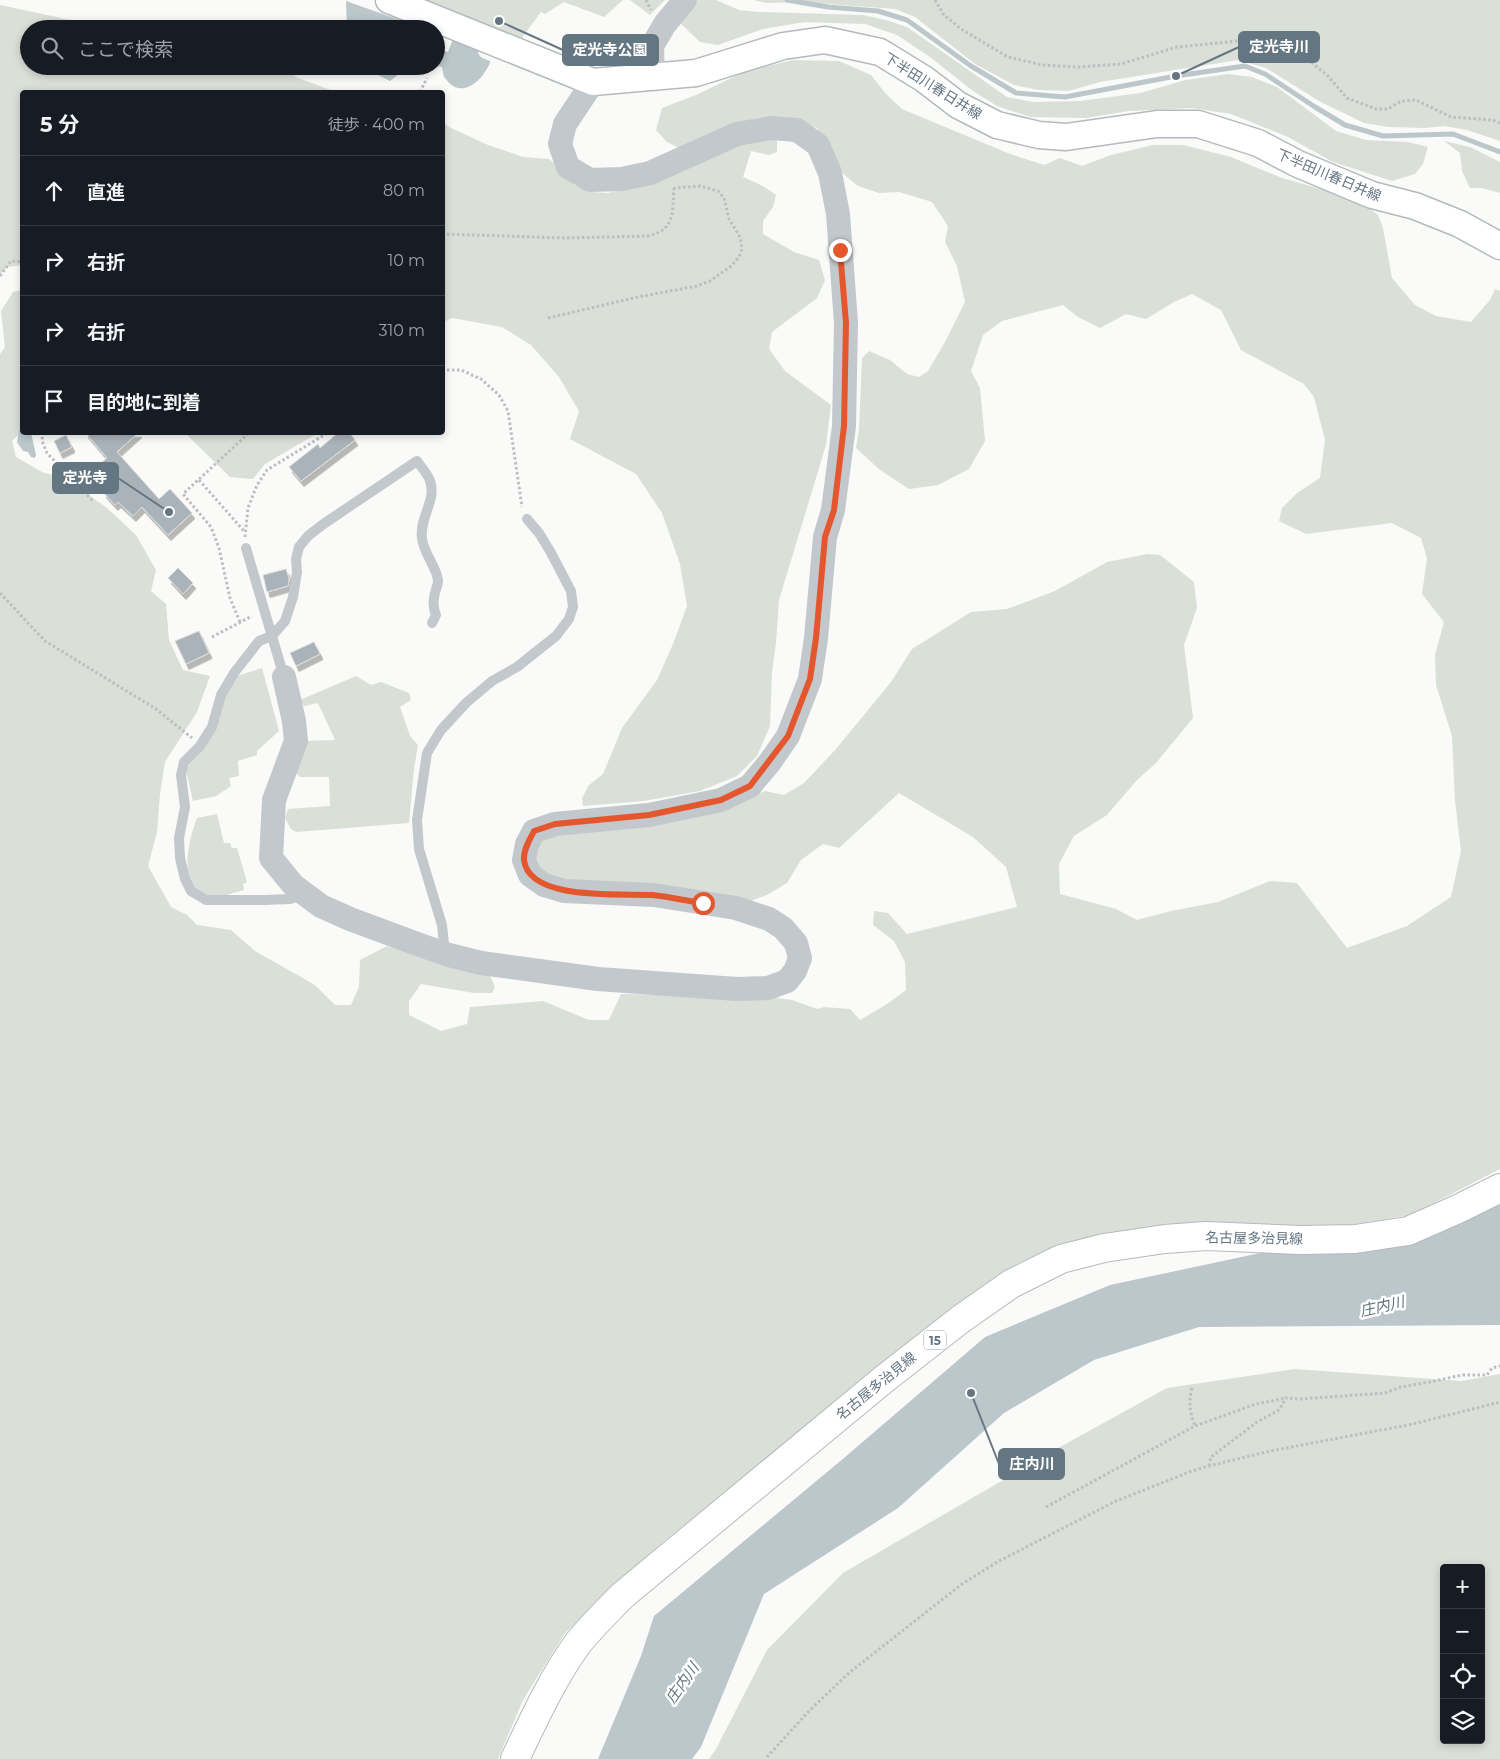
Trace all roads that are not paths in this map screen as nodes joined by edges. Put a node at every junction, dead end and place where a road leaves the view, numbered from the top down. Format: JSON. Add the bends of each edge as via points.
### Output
{"nodes":[{"id":1,"x":389,"y":0,"type":"edge"},
{"id":2,"x":685,"y":0,"type":"edge"},
{"id":3,"x":439,"y":20,"type":"edge"},
{"id":4,"x":445,"y":23,"type":"edge"},
{"id":5,"x":654,"y":78,"type":"junction"},
{"id":6,"x":593,"y":82,"type":"junction"},
{"id":7,"x":1500,"y":246,"type":"edge"},
{"id":8,"x":527,"y":519,"type":"road end"},
{"id":9,"x":246,"y":548,"type":"road end"},
{"id":10,"x":432,"y":623,"type":"dead end"},
{"id":11,"x":272,"y":636,"type":"junction"},
{"id":12,"x":284,"y":677,"type":"joint"},
{"id":13,"x":305,"y":894,"type":"junction"},
{"id":14,"x":445,"y":954,"type":"junction"},
{"id":15,"x":1500,"y":1188,"type":"edge"},
{"id":16,"x":514,"y":1759,"type":"edge"}],
"edges":[{"from":1,"to":3,"type":"main road","name":"下半田川春日井線"},
{"from":2,"to":5,"type":"street","via":[[652,46]]},
{"from":4,"to":6,"type":"main road","name":"下半田川春日井線"},
{"from":5,"to":6,"type":"main road","name":"下半田川春日井線"},
{"from":5,"to":7,"type":"main road","name":"下半田川春日井線","via":[[696,73],[784,46],[825,40],[880,52],[958,105],[997,125],[1039,135],[1066,137],[1157,124],[1198,124],[1258,144],[1372,195],[1433,213]]},
{"from":6,"to":14,"type":"street","via":[[565,124],[560,144],[568,167],[590,180],[622,179],[655,170],[737,134],[771,128],[797,130],[818,146],[830,172],[838,214],[846,323],[844,426],[834,510],[825,537],[810,679],[788,736],[750,786],[721,800],[649,815],[555,824],[534,831],[524,860],[530,875],[544,885],[564,891],[654,895],[736,908],[769,919],[783,928],[796,943],[800,958],[787,981],[768,988],[737,989],[590,978],[481,963]]},
{"from":8,"to":14,"type":"lane","via":[[550,551],[571,591],[574,607],[556,636],[466,703],[441,730],[427,753],[417,820],[418,849],[442,925]]},
{"from":9,"to":11,"type":"lane"},
{"from":10,"to":11,"type":"lane","via":[[436,615],[433,601],[438,581],[421,536],[430,501],[430,481],[417,461],[308,536],[299,547],[295,585],[285,621]]},
{"from":11,"to":12,"type":"lane"},
{"from":11,"to":13,"type":"lane","via":[[259,641],[234,673],[221,695],[212,727],[184,762],[181,774],[185,807],[179,838],[180,858],[191,891],[206,900],[290,899]]},
{"from":12,"to":13,"type":"street","via":[[296,741],[274,800],[271,858],[294,886]]},
{"from":13,"to":14,"type":"street","via":[[321,906],[350,919]]},
{"from":15,"to":16,"type":"main road","name":"名古屋多治見線","number":"15","via":[[1408,1231],[1354,1239],[1206,1236],[1165,1239],[1104,1248],[1061,1259],[1011,1284],[883,1380],[599,1618],[578,1643],[551,1686]]}]}
